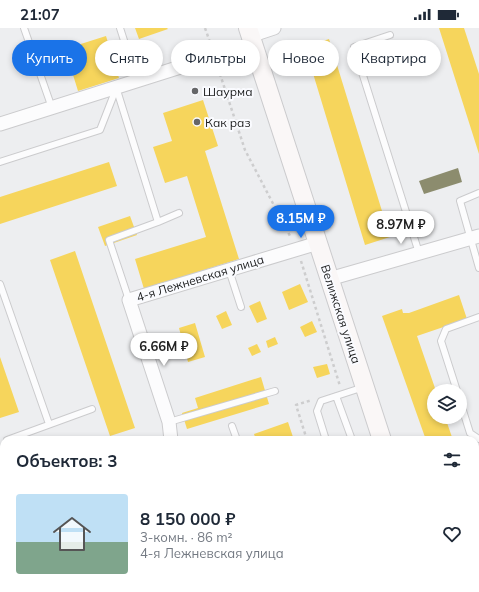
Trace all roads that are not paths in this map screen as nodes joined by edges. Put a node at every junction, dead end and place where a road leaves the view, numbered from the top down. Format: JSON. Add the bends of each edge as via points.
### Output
{"nodes":[{"id":1,"x":24,"y":28,"type":"edge"},
{"id":2,"x":120,"y":28,"type":"edge"},
{"id":3,"x":274,"y":28,"type":"edge"},
{"id":4,"x":390,"y":35,"type":"dead end"},
{"id":5,"x":250,"y":36,"type":"edge"},
{"id":6,"x":137,"y":81,"type":"junction"},
{"id":7,"x":116,"y":87,"type":"junction"},
{"id":8,"x":52,"y":108,"type":"junction"},
{"id":9,"x":0,"y":124,"type":"edge"},
{"id":10,"x":0,"y":162,"type":"edge"},
{"id":11,"x":479,"y":193,"type":"edge"},
{"id":12,"x":179,"y":213,"type":"dead end"},
{"id":13,"x":158,"y":222,"type":"junction"},
{"id":14,"x":475,"y":237,"type":"edge"},
{"id":15,"x":318,"y":243,"type":"junction"},
{"id":16,"x":419,"y":253,"type":"junction"},
{"id":17,"x":479,"y":268,"type":"edge"},
{"id":18,"x":229,"y":270,"type":"junction"},
{"id":19,"x":329,"y":278,"type":"junction"},
{"id":20,"x":0,"y":284,"type":"edge"},
{"id":21,"x":129,"y":300,"type":"junction"},
{"id":22,"x":241,"y":307,"type":"dead end"},
{"id":23,"x":479,"y":317,"type":"edge"},
{"id":24,"x":455,"y":384,"type":"edge"},
{"id":25,"x":365,"y":387,"type":"junction"},
{"id":26,"x":274,"y":391,"type":"dead end"},
{"id":27,"x":336,"y":396,"type":"junction"},
{"id":28,"x":92,"y":409,"type":"dead end"},
{"id":29,"x":169,"y":422,"type":"junction"},
{"id":30,"x":467,"y":423,"type":"edge"},
{"id":31,"x":49,"y":424,"type":"junction"},
{"id":32,"x":232,"y":426,"type":"dead end"},
{"id":33,"x":18,"y":436,"type":"edge"},
{"id":34,"x":171,"y":436,"type":"edge"},
{"id":35,"x":236,"y":436,"type":"edge"},
{"id":36,"x":325,"y":436,"type":"edge"},
{"id":37,"x":351,"y":436,"type":"edge"},
{"id":38,"x":381,"y":436,"type":"edge"},
{"id":39,"x":474,"y":436,"type":"edge"}],
"edges":[{"from":1,"to":8,"type":"lane"},
{"from":2,"to":6,"type":"lane"},
{"from":3,"to":5,"type":"street"},
{"from":4,"to":16,"type":"lane","via":[[354,47]]},
{"from":5,"to":6,"type":"street"},
{"from":5,"to":15,"type":"main road","name":"Велижская улица"},
{"from":6,"to":7,"type":"street"},
{"from":7,"to":8,"type":"street"},
{"from":7,"to":10,"type":"lane","via":[[100,130]]},
{"from":7,"to":13,"type":"lane"},
{"from":8,"to":9,"type":"street"},
{"from":11,"to":14,"type":"lane","via":[[460,201]]},
{"from":12,"to":13,"type":"lane"},
{"from":13,"to":21,"type":"lane","via":[[109,240]]},
{"from":14,"to":16,"type":"street"},
{"from":14,"to":17,"type":"lane"},
{"from":15,"to":18,"type":"street","name":"4-я Лежневская улица"},
{"from":15,"to":19,"type":"main road","name":"Велижская улица"},
{"from":16,"to":19,"type":"street"},
{"from":18,"to":21,"type":"street","name":"4-я Лежневская улица"},
{"from":18,"to":22,"type":"lane"},
{"from":19,"to":25,"type":"main road","name":"Велижская улица"},
{"from":20,"to":31,"type":"lane"},
{"from":21,"to":29,"type":"street"},
{"from":23,"to":24,"type":"lane","via":[[446,329],[442,341]]},
{"from":25,"to":27,"type":"lane"},
{"from":25,"to":38,"type":"main road","name":"Велижская улица"},
{"from":26,"to":29,"type":"lane"},
{"from":27,"to":36,"type":"lane","via":[[321,401],[317,411]]},
{"from":27,"to":37,"type":"lane"},
{"from":28,"to":31,"type":"lane"},
{"from":29,"to":34,"type":"street"},
{"from":30,"to":39,"type":"lane","via":[[470,433]]},
{"from":31,"to":33,"type":"lane"},
{"from":32,"to":35,"type":"lane"}]}
